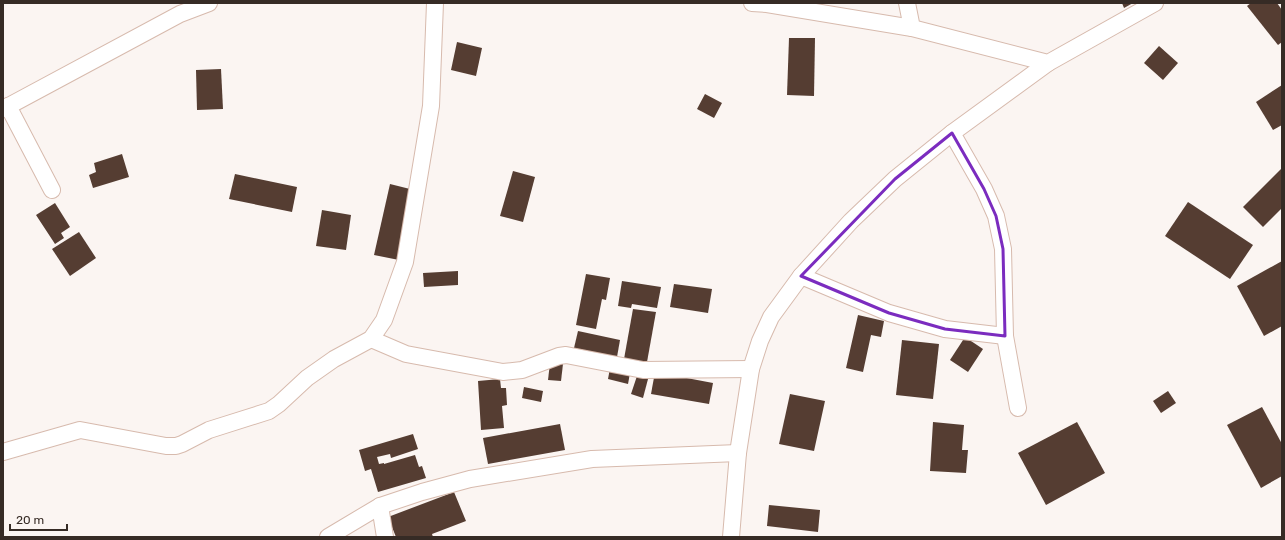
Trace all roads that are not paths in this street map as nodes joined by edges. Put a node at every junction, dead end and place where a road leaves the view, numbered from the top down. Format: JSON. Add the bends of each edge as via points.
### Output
{"nodes":[{"id":1,"x":209,"y":3,"type":"edge"},
{"id":2,"x":435,"y":3,"type":"edge"},
{"id":3,"x":752,"y":3,"type":"edge"},
{"id":4,"x":907,"y":3,"type":"edge"},
{"id":5,"x":1155,"y":3,"type":"edge"},
{"id":6,"x":912,"y":28,"type":"junction"},
{"id":7,"x":1048,"y":63,"type":"junction"},
{"id":8,"x":5,"y":108,"type":"edge"},
{"id":9,"x":952,"y":133,"type":"junction"},
{"id":10,"x":52,"y":190,"type":"dead end"},
{"id":11,"x":801,"y":276,"type":"junction"},
{"id":12,"x":1005,"y":336,"type":"junction"},
{"id":13,"x":371,"y":339,"type":"junction"},
{"id":14,"x":751,"y":369,"type":"junction"},
{"id":15,"x":1018,"y":408,"type":"dead end"},
{"id":16,"x":3,"y":452,"type":"edge"},
{"id":17,"x":738,"y":453,"type":"junction"},
{"id":18,"x":380,"y":506,"type":"junction"},
{"id":19,"x":328,"y":537,"type":"edge"},
{"id":20,"x":385,"y":537,"type":"edge"},
{"id":21,"x":731,"y":537,"type":"edge"}],
"edges":[{"from":1,"to":8,"type":"street","via":[[180,14]]},
{"from":2,"to":13,"type":"street","via":[[430,106],[405,262],[384,320]]},
{"from":3,"to":6,"type":"street"},
{"from":4,"to":6,"type":"street"},
{"from":5,"to":7,"type":"street"},
{"from":6,"to":7,"type":"street"},
{"from":7,"to":9,"type":"street"},
{"from":8,"to":10,"type":"street"},
{"from":9,"to":11,"type":"street","via":[[895,179],[851,221]]},
{"from":9,"to":12,"type":"street","via":[[984,189],[996,216],[1003,249]]},
{"from":11,"to":12,"type":"street","via":[[889,313],[945,329]]},
{"from":11,"to":14,"type":"street","via":[[771,317]]},
{"from":12,"to":15,"type":"street"},
{"from":13,"to":14,"type":"street","via":[[406,354],[502,372],[522,370],[566,355],[644,370]]},
{"from":13,"to":16,"type":"street","via":[[334,359],[307,378],[269,411],[209,430],[176,446],[80,430]]},
{"from":14,"to":17,"type":"street"},
{"from":17,"to":18,"type":"street","via":[[592,459],[470,479]]},
{"from":17,"to":21,"type":"street"},
{"from":18,"to":19,"type":"street"},
{"from":18,"to":20,"type":"street"}]}
